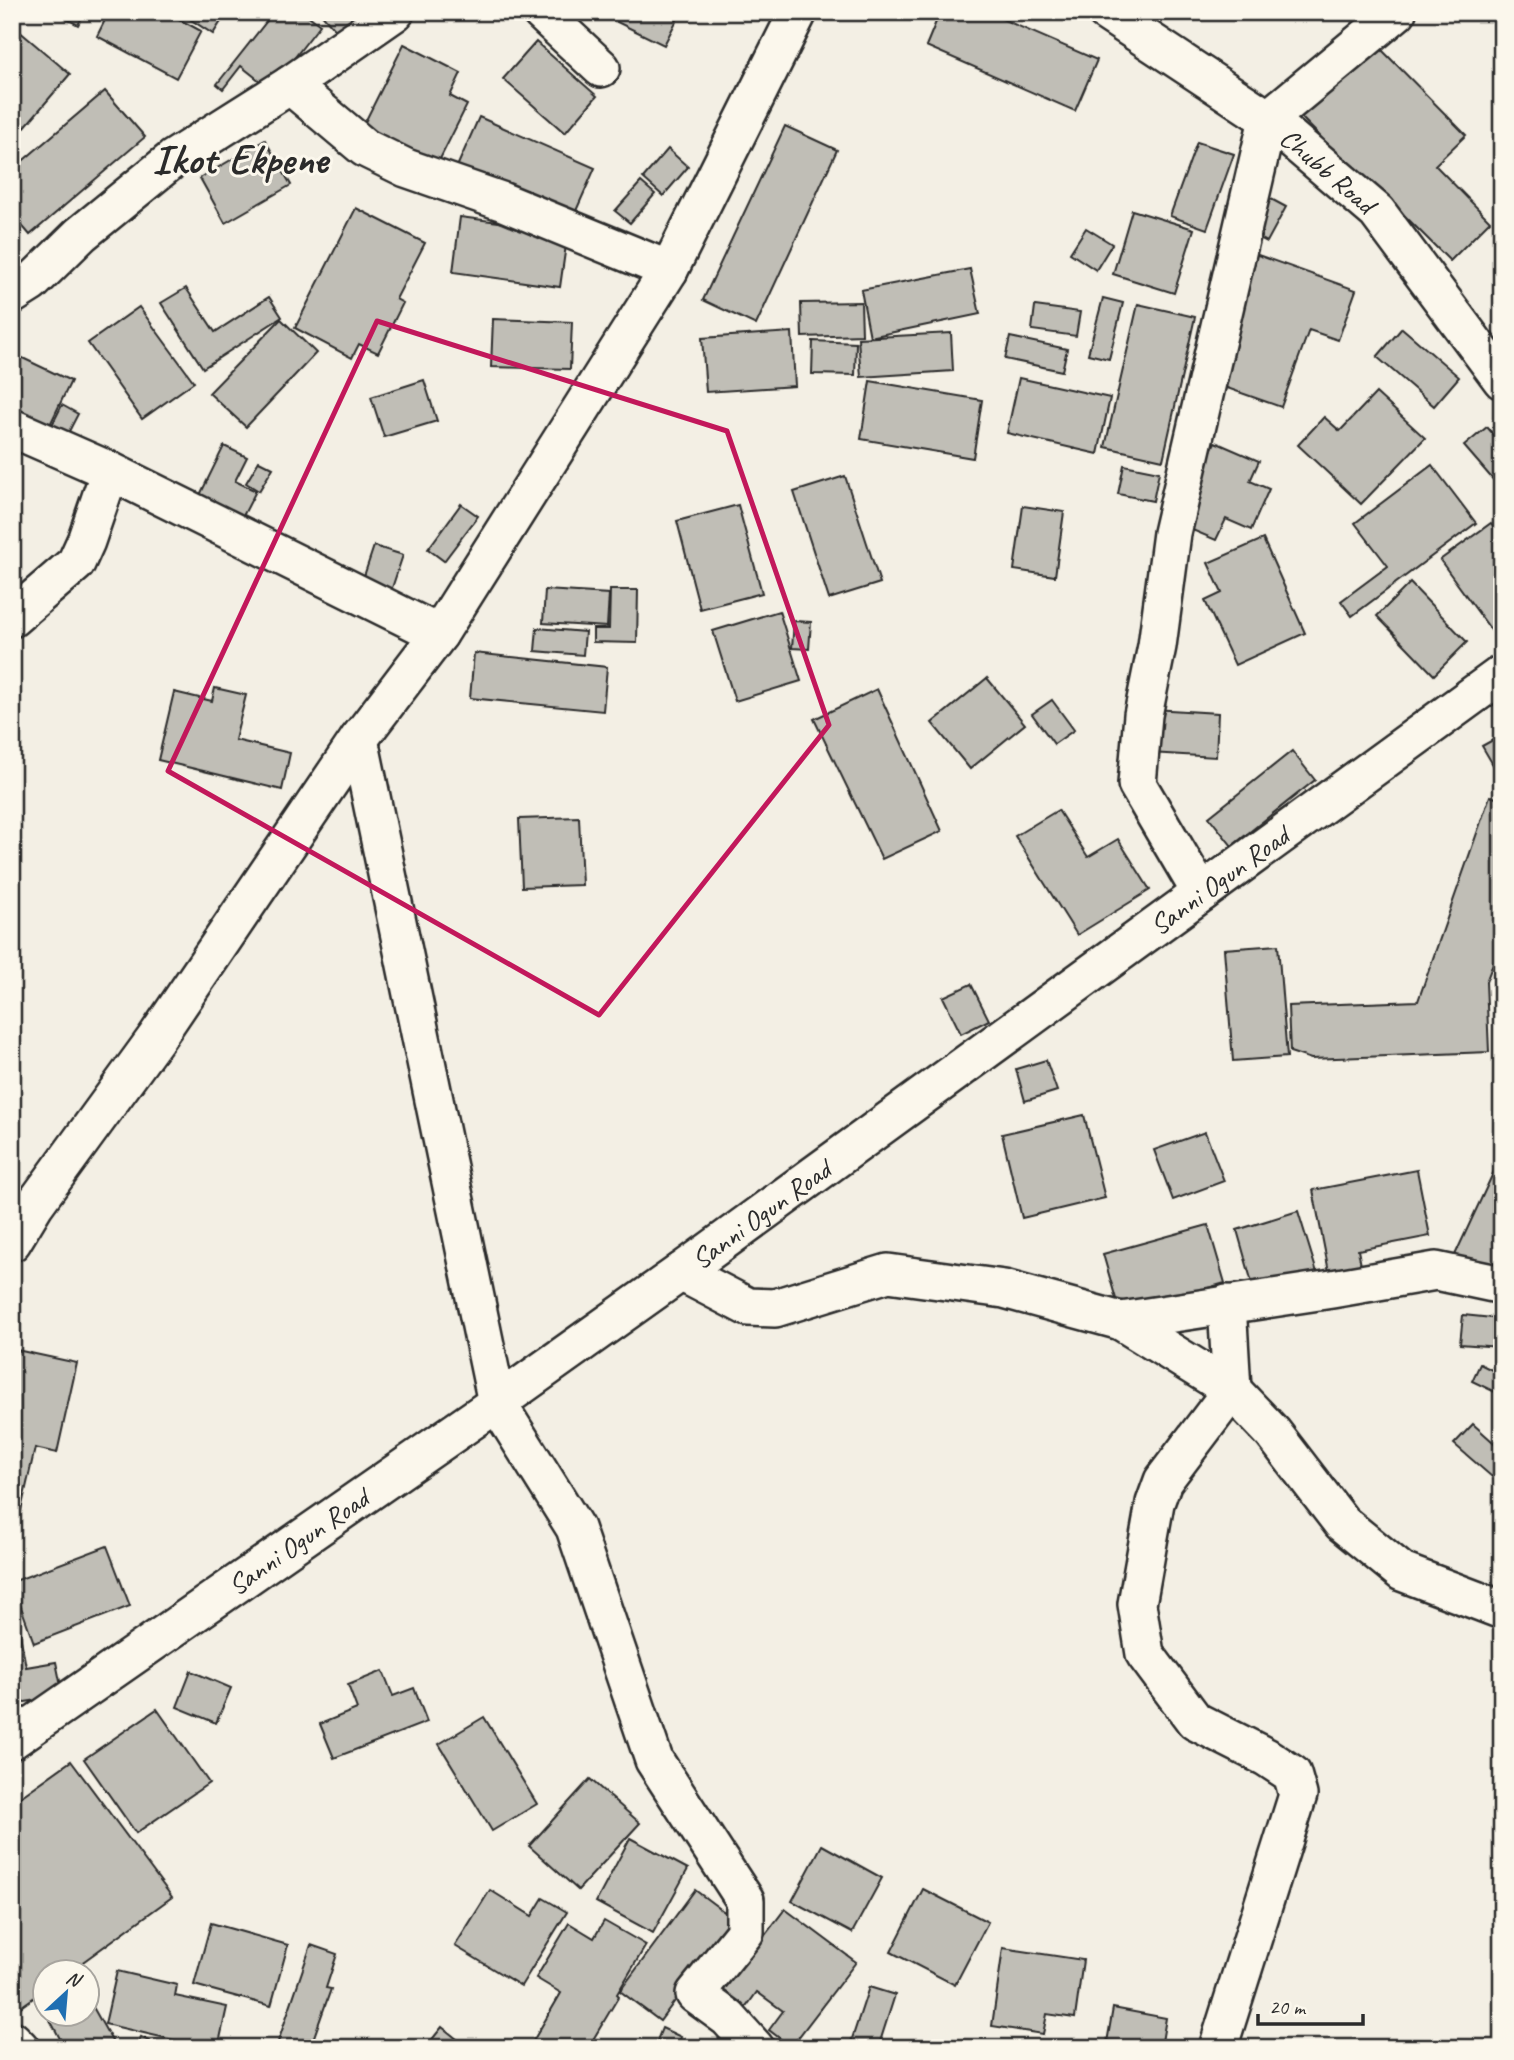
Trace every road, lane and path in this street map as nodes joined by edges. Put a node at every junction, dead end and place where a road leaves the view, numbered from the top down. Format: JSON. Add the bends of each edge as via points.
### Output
{"nodes":[{"id":1,"x":396,"y":12,"type":"edge"},
{"id":2,"x":541,"y":12,"type":"edge"},
{"id":3,"x":798,"y":12,"type":"edge"},
{"id":4,"x":1106,"y":12,"type":"edge"},
{"id":5,"x":1397,"y":12,"type":"edge"},
{"id":6,"x":601,"y":68,"type":"dead end"},
{"id":7,"x":290,"y":85,"type":"junction"},
{"id":8,"x":1268,"y":119,"type":"junction"},
{"id":9,"x":669,"y":270,"type":"junction"},
{"id":10,"x":12,"y":295,"type":"edge"},
{"id":11,"x":1502,"y":380,"type":"edge"},
{"id":12,"x":12,"y":428,"type":"edge"},
{"id":13,"x":110,"y":471,"type":"junction"},
{"id":14,"x":12,"y":618,"type":"edge"},
{"id":15,"x":439,"y":634,"type":"junction"},
{"id":16,"x":1502,"y":674,"type":"edge"},
{"id":17,"x":359,"y":739,"type":"junction"},
{"id":18,"x":1201,"y":893,"type":"junction"},
{"id":19,"x":12,"y":1242,"type":"edge"},
{"id":20,"x":681,"y":1272,"type":"junction"},
{"id":21,"x":1502,"y":1285,"type":"edge"},
{"id":22,"x":1227,"y":1304,"type":"junction"},
{"id":23,"x":1121,"y":1321,"type":"junction"},
{"id":24,"x":1232,"y":1390,"type":"junction"},
{"id":25,"x":497,"y":1403,"type":"junction"},
{"id":26,"x":1502,"y":1610,"type":"edge"},
{"id":27,"x":12,"y":1740,"type":"edge"},
{"id":28,"x":12,"y":2040,"type":"edge"},
{"id":29,"x":20,"y":2048,"type":"edge"},
{"id":30,"x":755,"y":2048,"type":"edge"},
{"id":31,"x":1218,"y":2048,"type":"edge"}],
"edges":[{"from":1,"to":7,"type":"street"},
{"from":2,"to":6,"type":"street"},
{"from":3,"to":9,"type":"street"},
{"from":4,"to":8,"type":"street","name":"Chubb Road"},
{"from":5,"to":8,"type":"street"},
{"from":7,"to":9,"type":"street","via":[[365,148]]},
{"from":7,"to":10,"type":"street","via":[[173,159]]},
{"from":8,"to":11,"type":"street","name":"Chubb Road","via":[[1377,212]]},
{"from":8,"to":18,"type":"street","via":[[1172,533],[1140,742],[1137,784]]},
{"from":9,"to":15,"type":"street"},
{"from":12,"to":13,"type":"street"},
{"from":13,"to":14,"type":"street","via":[[76,563]]},
{"from":13,"to":15,"type":"street"},
{"from":15,"to":17,"type":"street"},
{"from":16,"to":18,"type":"street","name":"Sanni Ogun Road"},
{"from":17,"to":19,"type":"street"},
{"from":17,"to":25,"type":"street"},
{"from":18,"to":20,"type":"street","name":"Sanni Ogun Road"},
{"from":20,"to":23,"type":"street","via":[[748,1307],[775,1308],[888,1273],[1004,1289]]},
{"from":20,"to":25,"type":"street","name":"Sanni Ogun Road"},
{"from":21,"to":22,"type":"street","via":[[1436,1270]]},
{"from":22,"to":23,"type":"street"},
{"from":22,"to":24,"type":"street"},
{"from":23,"to":24,"type":"street"},
{"from":24,"to":26,"type":"street","via":[[1273,1433],[1342,1522],[1402,1572]]},
{"from":24,"to":31,"type":"street","via":[[1163,1481],[1137,1604],[1145,1654],[1195,1721],[1292,1774],[1298,1795]]},
{"from":25,"to":27,"type":"street","name":"Sanni Ogun Road"},
{"from":25,"to":30,"type":"street","via":[[575,1528],[654,1760],[745,1900],[745,1932],[695,1994],[728,2018]]},
{"from":28,"to":29,"type":"street"}]}
